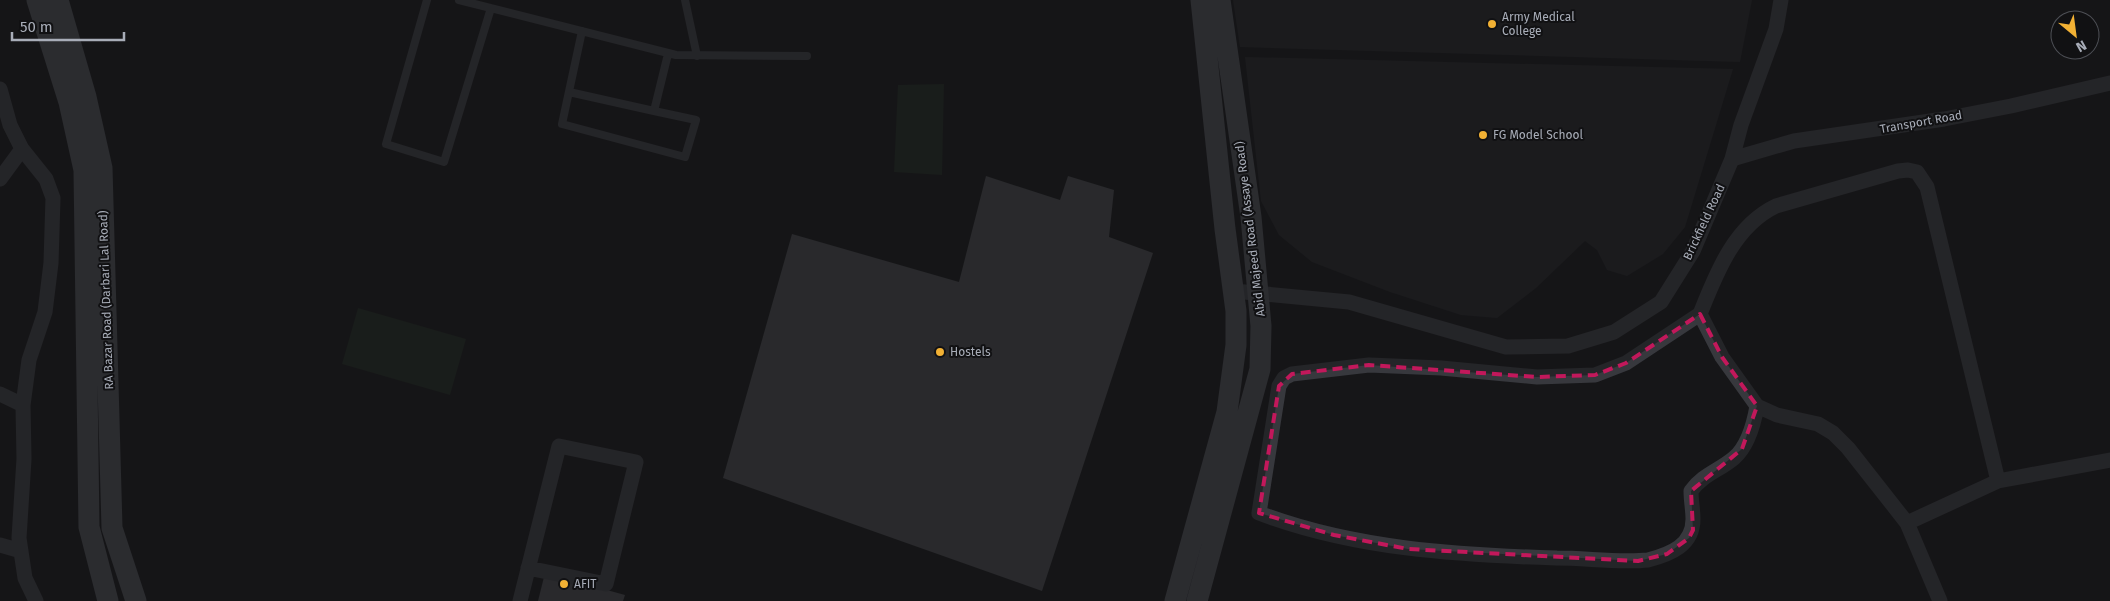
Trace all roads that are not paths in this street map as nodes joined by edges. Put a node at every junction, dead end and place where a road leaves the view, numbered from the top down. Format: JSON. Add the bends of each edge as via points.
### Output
{"nodes":[{"id":1,"x":38,"y":0,"type":"edge"},
{"id":2,"x":58,"y":0,"type":"edge"},
{"id":3,"x":427,"y":0,"type":"edge"},
{"id":4,"x":459,"y":0,"type":"edge"},
{"id":5,"x":685,"y":0,"type":"edge"},
{"id":6,"x":1201,"y":0,"type":"edge"},
{"id":7,"x":1220,"y":0,"type":"edge"},
{"id":8,"x":1782,"y":0,"type":"edge"},
{"id":9,"x":491,"y":8,"type":"junction"},
{"id":10,"x":582,"y":32,"type":"junction"},
{"id":11,"x":668,"y":54,"type":"junction"},
{"id":12,"x":697,"y":56,"type":"junction"},
{"id":13,"x":807,"y":56,"type":"dead end"},
{"id":14,"x":2110,"y":83,"type":"edge"},
{"id":15,"x":0,"y":89,"type":"edge"},
{"id":16,"x":569,"y":92,"type":"junction"},
{"id":17,"x":654,"y":111,"type":"junction"},
{"id":18,"x":22,"y":149,"type":"junction"},
{"id":19,"x":1732,"y":159,"type":"junction"},
{"id":20,"x":0,"y":179,"type":"edge"},
{"id":21,"x":1234,"y":291,"type":"junction"},
{"id":22,"x":1258,"y":294,"type":"junction"},
{"id":23,"x":1700,"y":314,"type":"junction"},
{"id":24,"x":0,"y":394,"type":"edge"},
{"id":25,"x":23,"y":406,"type":"junction"},
{"id":26,"x":1757,"y":406,"type":"junction"},
{"id":27,"x":2110,"y":460,"type":"edge"},
{"id":28,"x":1998,"y":481,"type":"junction"},
{"id":29,"x":1907,"y":523,"type":"junction"},
{"id":30,"x":0,"y":545,"type":"edge"},
{"id":31,"x":121,"y":550,"type":"junction"},
{"id":32,"x":21,"y":551,"type":"junction"},
{"id":33,"x":528,"y":568,"type":"junction"},
{"id":34,"x":36,"y":601,"type":"edge"},
{"id":35,"x":108,"y":601,"type":"edge"},
{"id":36,"x":136,"y":601,"type":"edge"},
{"id":37,"x":150,"y":601,"type":"edge"},
{"id":38,"x":520,"y":601,"type":"edge"},
{"id":39,"x":1175,"y":601,"type":"edge"},
{"id":40,"x":1197,"y":601,"type":"edge"},
{"id":41,"x":1940,"y":601,"type":"edge"}],
"edges":[{"from":1,"to":35,"type":"main road","name":"RA Bazar Road (Darbari Lal Road)","via":[[70,102],[84,170],[89,527]]},
{"from":2,"to":31,"type":"main road","name":"RA Bazar Road (Darbari Lal Road)","via":[[86,97],[102,168],[112,528]]},
{"from":3,"to":9,"type":"lane","via":[[386,144],[444,162]]},
{"from":4,"to":9,"type":"lane"},
{"from":5,"to":12,"type":"lane"},
{"from":6,"to":21,"type":"main road","name":"Abid Majeed Road (Assaye Road)"},
{"from":7,"to":22,"type":"main road","name":"Abid Majeed Road (Assaye Road)","via":[[1251,217]]},
{"from":8,"to":19,"type":"street","name":"Brickfield Road","via":[[1776,29]]},
{"from":9,"to":10,"type":"lane"},
{"from":10,"to":11,"type":"lane"},
{"from":10,"to":16,"type":"lane"},
{"from":11,"to":12,"type":"lane"},
{"from":11,"to":17,"type":"lane"},
{"from":12,"to":13,"type":"lane"},
{"from":14,"to":19,"type":"street","name":"Transport Road","via":[[1944,119],[1794,142]]},
{"from":15,"to":18,"type":"street","via":[[10,125]]},
{"from":16,"to":17,"type":"lane"},
{"from":16,"to":17,"type":"lane","via":[[562,124],[686,157],[696,120]]},
{"from":18,"to":20,"type":"street"},
{"from":18,"to":25,"type":"street","via":[[46,179],[53,198],[45,312],[28,360]]},
{"from":19,"to":22,"type":"street","name":"Brickfield Road","via":[[1693,251],[1661,302],[1614,332],[1568,346],[1506,347],[1349,302]]},
{"from":21,"to":22,"type":"street","name":"Brickfield Road"},
{"from":21,"to":39,"type":"main road","name":"Abid Majeed Road (Assaye Road)","via":[[1236,345],[1227,412]]},
{"from":22,"to":40,"type":"main road","name":"Abid Majeed Road (Assaye Road)","via":[[1260,369]]},
{"from":23,"to":26,"type":"street","via":[[1722,357]]},
{"from":23,"to":26,"type":"street","via":[[1622,365],[1595,376],[1537,377],[1369,365],[1292,374],[1279,386],[1259,513],[1334,535],[1408,549],[1648,560],[1676,549],[1689,538],[1693,524],[1691,491],[1742,449]]},
{"from":23,"to":28,"type":"street","via":[[1730,250],[1765,211],[1898,172],[1917,172],[1927,188]]},
{"from":24,"to":25,"type":"street"},
{"from":25,"to":32,"type":"street"},
{"from":26,"to":29,"type":"street","via":[[1777,415],[1818,424],[1833,433]]},
{"from":27,"to":28,"type":"street"},
{"from":28,"to":29,"type":"street"},
{"from":29,"to":41,"type":"street"},
{"from":30,"to":32,"type":"street"},
{"from":31,"to":36,"type":"main road","name":"RA Bazar Road (Darbari Lal Road)"},
{"from":31,"to":37,"type":"main road"},
{"from":32,"to":34,"type":"street","via":[[25,578]]},
{"from":33,"to":33,"type":"street","via":[[559,446],[636,462],[606,584]]},
{"from":33,"to":38,"type":"street"}]}
